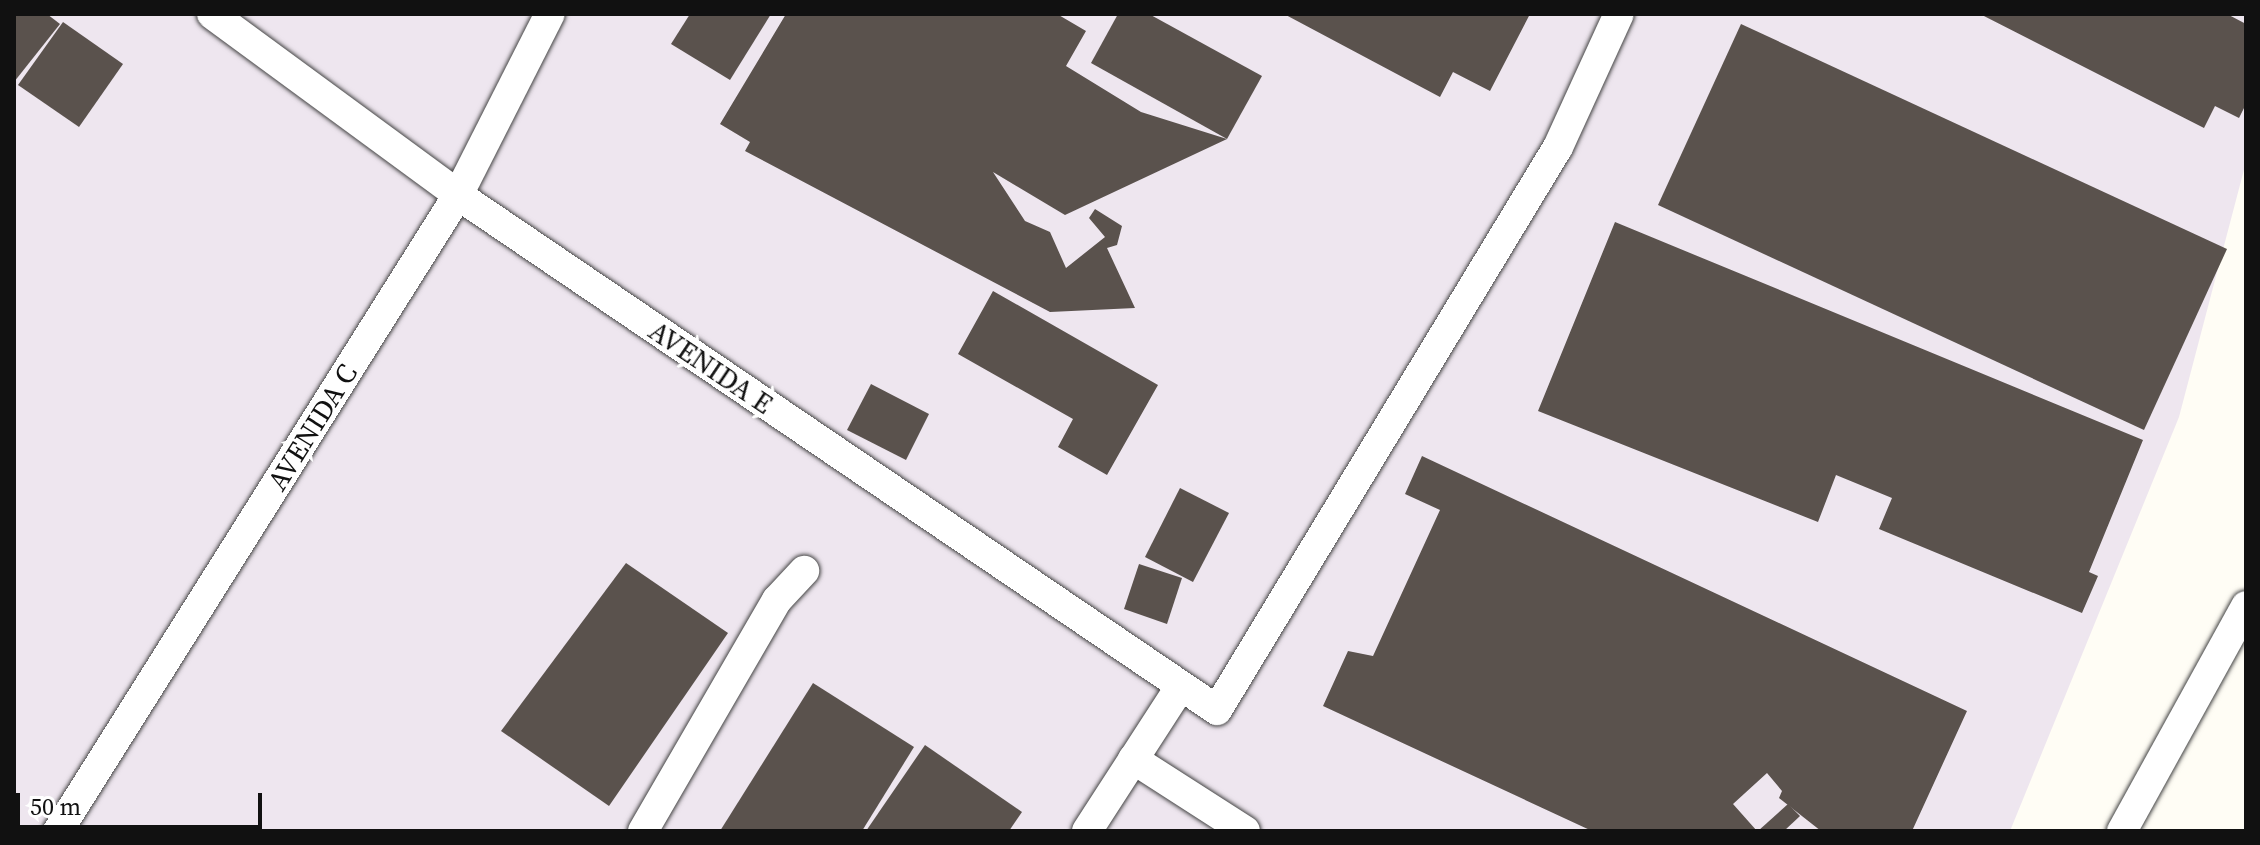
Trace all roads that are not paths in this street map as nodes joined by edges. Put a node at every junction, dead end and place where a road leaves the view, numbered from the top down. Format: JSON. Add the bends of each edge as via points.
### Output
{"nodes":[{"id":1,"x":212,"y":14,"type":"edge"},
{"id":2,"x":550,"y":14,"type":"edge"},
{"id":3,"x":1619,"y":14,"type":"edge"},
{"id":4,"x":458,"y":195,"type":"junction"},
{"id":5,"x":804,"y":571,"type":"dead end"},
{"id":6,"x":2246,"y":606,"type":"edge"},
{"id":7,"x":1180,"y":687,"type":"junction"},
{"id":8,"x":1133,"y":759,"type":"junction"},
{"id":9,"x":58,"y":831,"type":"edge"},
{"id":10,"x":643,"y":831,"type":"edge"},
{"id":11,"x":1087,"y":831,"type":"edge"},
{"id":12,"x":1245,"y":831,"type":"edge"},
{"id":13,"x":2122,"y":831,"type":"edge"}],
"edges":[{"from":1,"to":4,"type":"street","name":"AVENIDA E"},
{"from":2,"to":4,"type":"street","name":"AVENIDA C"},
{"from":3,"to":7,"type":"street","name":"AVENIDA E","via":[[1558,147],[1217,710]]},
{"from":4,"to":7,"type":"street","name":"AVENIDA E"},
{"from":4,"to":9,"type":"street","name":"AVENIDA C"},
{"from":5,"to":10,"type":"street","via":[[777,600]]},
{"from":6,"to":13,"type":"street"},
{"from":7,"to":8,"type":"street"},
{"from":8,"to":11,"type":"street"},
{"from":8,"to":12,"type":"street"}]}
